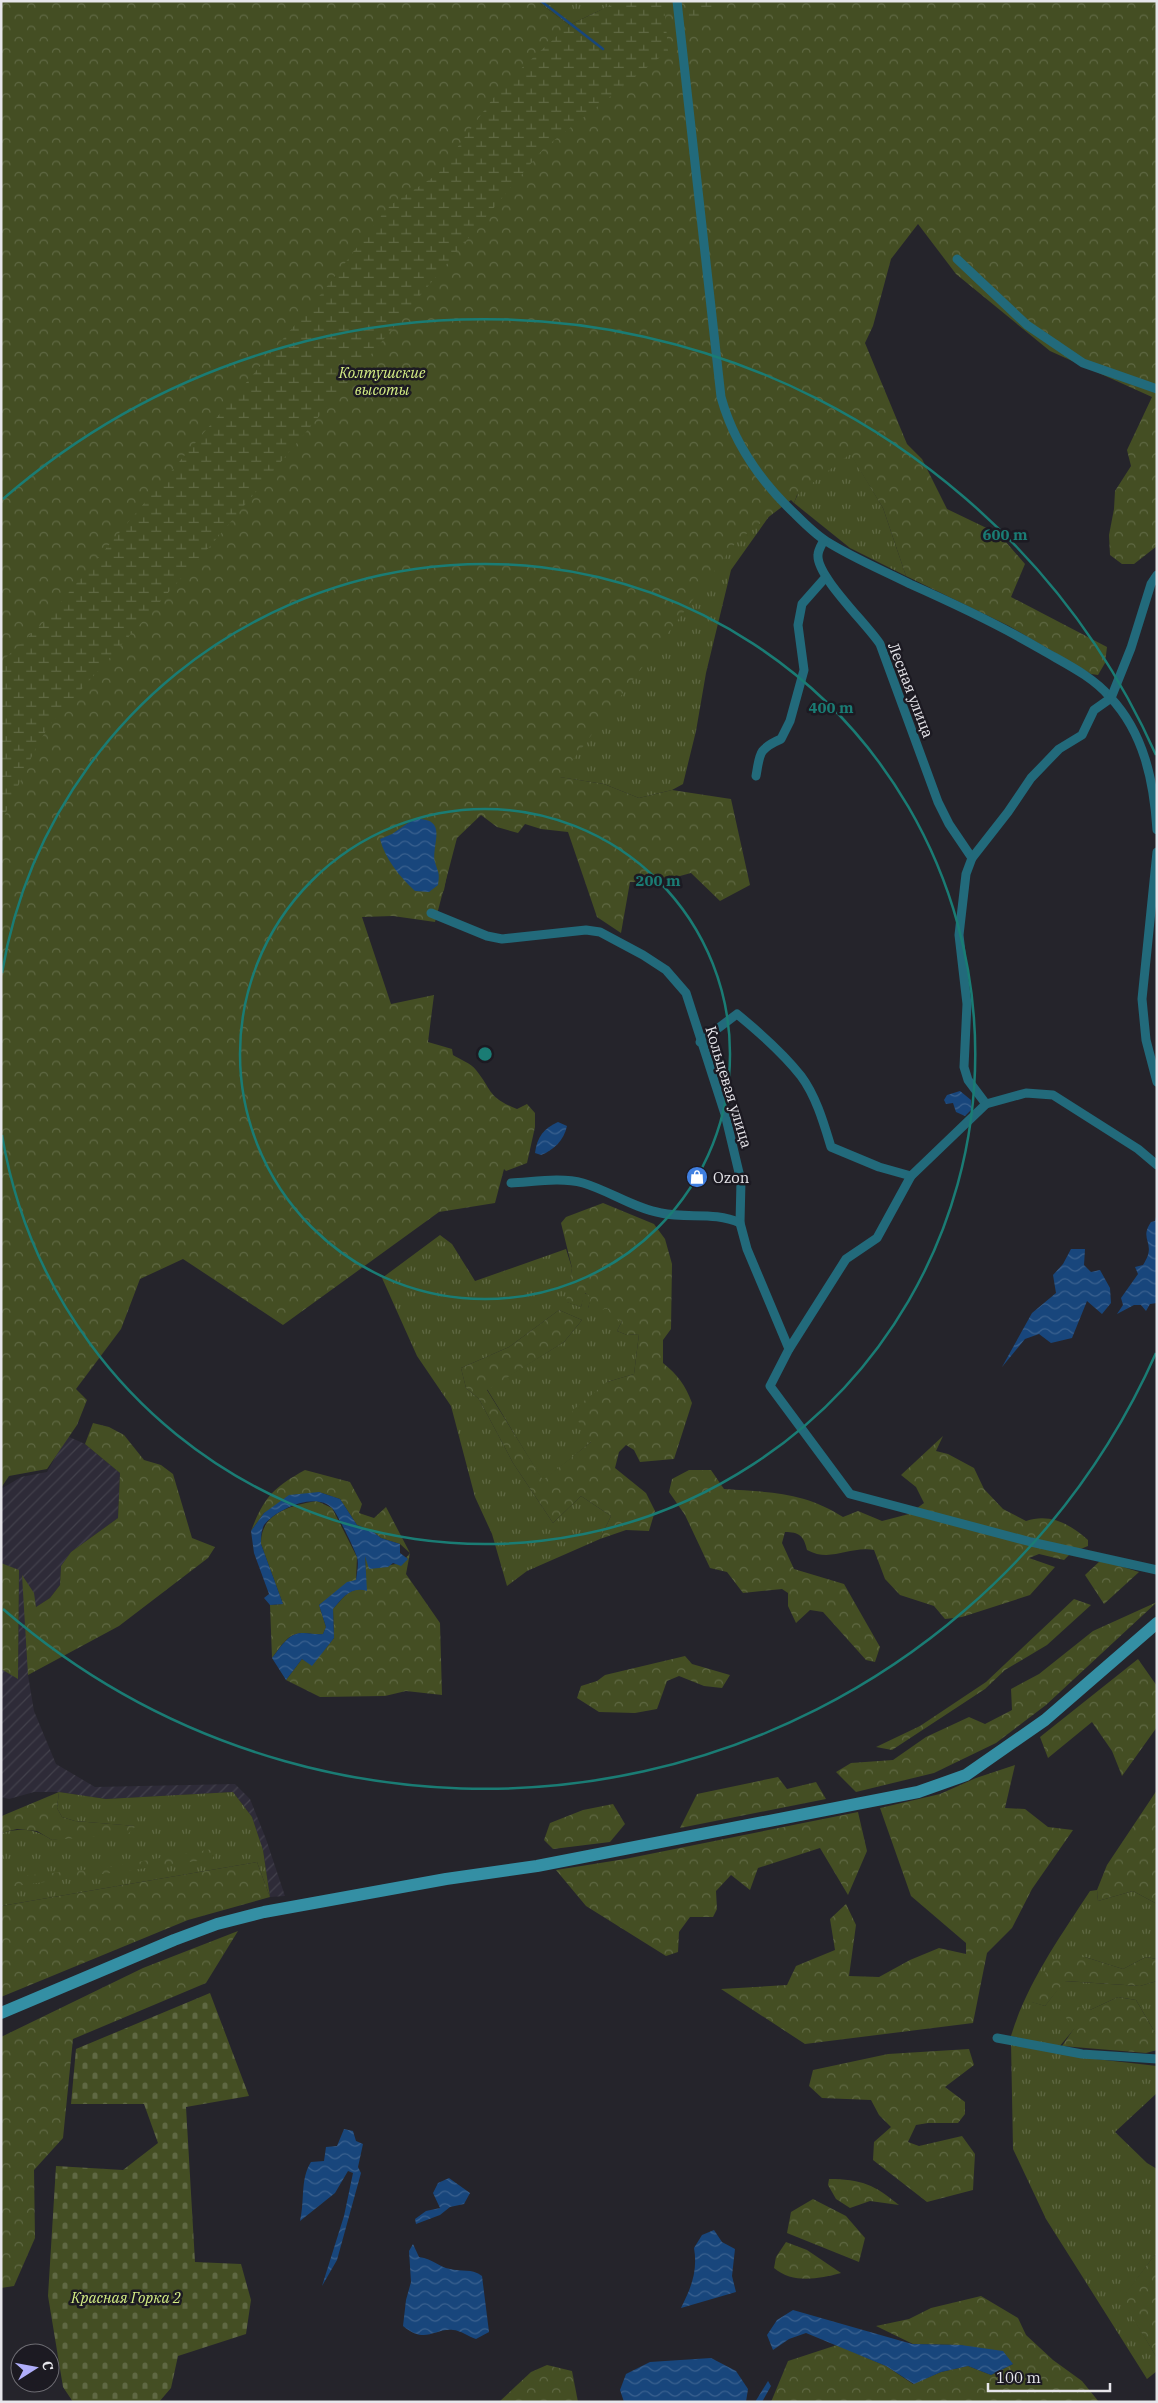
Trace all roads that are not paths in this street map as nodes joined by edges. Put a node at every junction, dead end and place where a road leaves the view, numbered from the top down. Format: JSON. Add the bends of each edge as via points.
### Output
{"nodes":[{"id":1,"x":677,"y":1,"type":"edge"},
{"id":2,"x":957,"y":259,"type":"dead end"},
{"id":3,"x":1157,"y":389,"type":"edge"},
{"id":4,"x":824,"y":540,"type":"junction"},
{"id":5,"x":1157,"y":574,"type":"edge"},
{"id":6,"x":825,"y":578,"type":"junction"},
{"id":7,"x":1111,"y":698,"type":"junction"},
{"id":8,"x":756,"y":776,"type":"dead end"},
{"id":9,"x":1157,"y":830,"type":"edge"},
{"id":10,"x":1157,"y":852,"type":"edge"},
{"id":11,"x":972,"y":858,"type":"junction"},
{"id":12,"x":431,"y":913,"type":"dead end"},
{"id":13,"x":700,"y":1042,"type":"junction"},
{"id":14,"x":1157,"y":1082,"type":"edge"},
{"id":15,"x":986,"y":1104,"type":"junction"},
{"id":16,"x":1157,"y":1165,"type":"edge"},
{"id":17,"x":911,"y":1176,"type":"junction"},
{"id":18,"x":511,"y":1182,"type":"dead end"},
{"id":19,"x":740,"y":1223,"type":"junction"},
{"id":20,"x":789,"y":1349,"type":"junction"},
{"id":21,"x":1157,"y":1570,"type":"edge"},
{"id":22,"x":1157,"y":1623,"type":"edge"},
{"id":23,"x":1,"y":2012,"type":"edge"},
{"id":24,"x":997,"y":2038,"type":"dead end"},
{"id":25,"x":1157,"y":2059,"type":"edge"}],
"edges":[{"from":1,"to":4,"type":"street","via":[[721,397],[732,432],[756,471],[784,504]]},
{"from":2,"to":3,"type":"street","via":[[1027,325],[1082,363]]},
{"from":4,"to":6,"type":"street","name":"Лесная улица","via":[[818,554]]},
{"from":4,"to":7,"type":"street","via":[[858,560],[1015,634],[1079,672]]},
{"from":5,"to":7,"type":"street"},
{"from":6,"to":8,"type":"street","via":[[802,604],[798,625],[804,670],[790,721],[781,740],[766,746],[760,755]]},
{"from":6,"to":11,"type":"street","name":"Лесная улица","via":[[880,644],[938,802]]},
{"from":7,"to":9,"type":"street","via":[[1136,734],[1143,752],[1153,791]]},
{"from":7,"to":11,"type":"street","via":[[1094,710],[1082,735],[1059,749],[1031,778]]},
{"from":10,"to":14,"type":"street","via":[[1142,999],[1146,1040]]},
{"from":11,"to":15,"type":"street","via":[[966,874],[959,935],[967,1004],[964,1067],[968,1080]]},
{"from":12,"to":13,"type":"street","name":"Кольцевая улица","via":[[502,939],[586,930],[600,932],[666,970],[686,993]]},
{"from":13,"to":17,"type":"street","via":[[737,1014],[758,1031],[801,1077],[822,1118],[831,1147]]},
{"from":13,"to":19,"type":"street","name":"Кольцевая улица","via":[[726,1114],[741,1181]]},
{"from":15,"to":16,"type":"street","via":[[1026,1093],[1053,1095],[1138,1148]]},
{"from":15,"to":17,"type":"street"},
{"from":17,"to":20,"type":"street","via":[[877,1238],[846,1259]]},
{"from":18,"to":19,"type":"street","via":[[581,1182],[663,1214],[727,1217]]},
{"from":19,"to":20,"type":"street","name":"Кольцевая улица","via":[[747,1249]]},
{"from":20,"to":21,"type":"street","via":[[770,1386],[850,1494],[1031,1542]]},
{"from":22,"to":23,"type":"main road","via":[[1045,1720],[966,1775],[918,1792],[538,1866],[264,1912],[217,1924],[174,1940]]},
{"from":24,"to":25,"type":"street","via":[[1082,2054]]}]}
